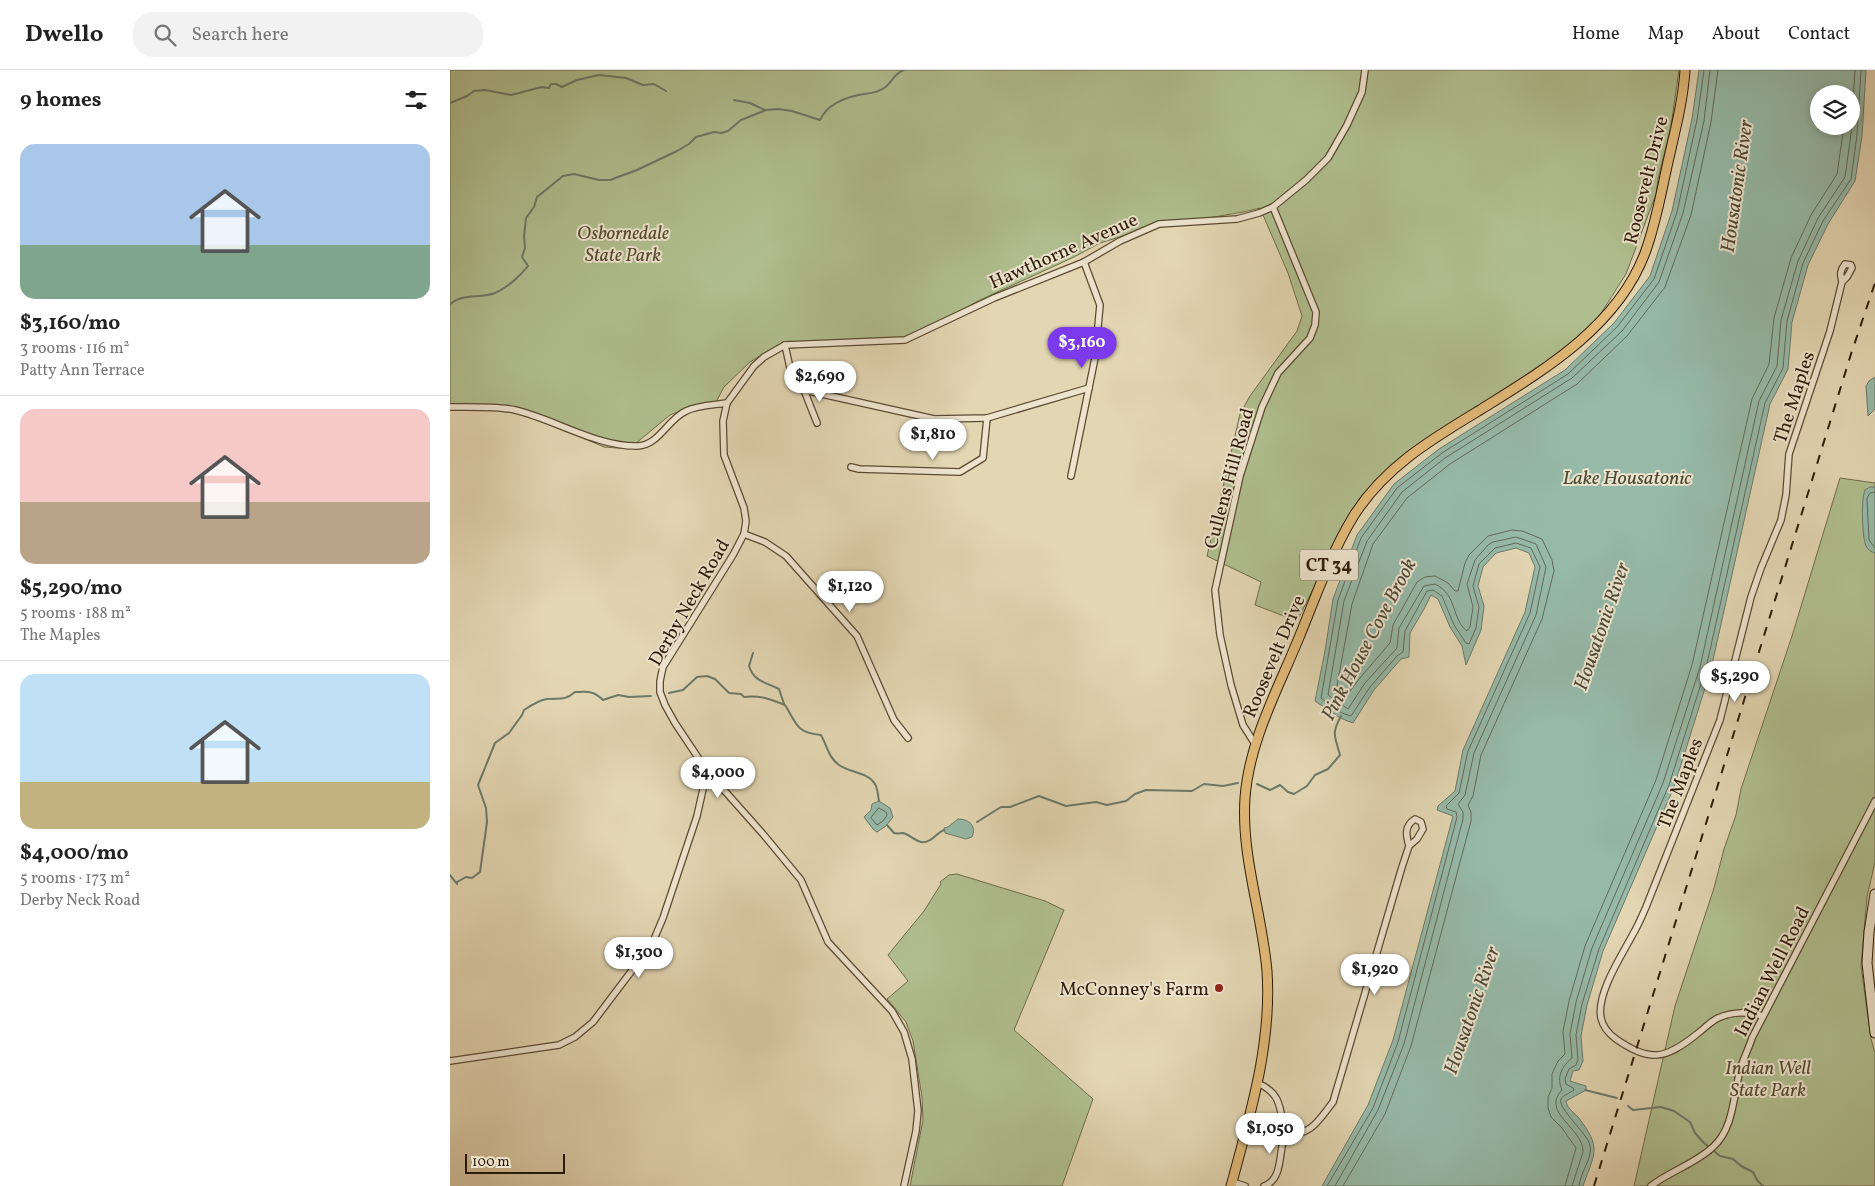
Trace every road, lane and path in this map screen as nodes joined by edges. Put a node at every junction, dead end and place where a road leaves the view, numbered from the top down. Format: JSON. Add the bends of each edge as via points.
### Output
{"nodes":[{"id":1,"x":1365,"y":70,"type":"edge"},
{"id":2,"x":1685,"y":70,"type":"edge"},
{"id":3,"x":1273,"y":207,"type":"junction"},
{"id":4,"x":1084,"y":262,"type":"junction"},
{"id":5,"x":1842,"y":282,"type":"dead end"},
{"id":6,"x":786,"y":345,"type":"junction"},
{"id":7,"x":1089,"y":388,"type":"junction"},
{"id":8,"x":804,"y":390,"type":"junction"},
{"id":9,"x":727,"y":403,"type":"junction"},
{"id":10,"x":450,"y":407,"type":"edge"},
{"id":11,"x":987,"y":418,"type":"junction"},
{"id":12,"x":817,"y":423,"type":"dead end"},
{"id":13,"x":852,"y":467,"type":"dead end"},
{"id":14,"x":1071,"y":476,"type":"dead end"},
{"id":15,"x":744,"y":534,"type":"junction"},
{"id":16,"x":908,"y":738,"type":"dead end"},
{"id":17,"x":1255,"y":744,"type":"junction"},
{"id":18,"x":708,"y":772,"type":"junction"},
{"id":19,"x":1875,"y":801,"type":"edge"},
{"id":20,"x":1409,"y":846,"type":"dead end"},
{"id":21,"x":1875,"y":894,"type":"edge"},
{"id":22,"x":1763,"y":1016,"type":"junction"},
{"id":23,"x":1875,"y":1033,"type":"edge"},
{"id":24,"x":450,"y":1061,"type":"edge"},
{"id":25,"x":1257,"y":1083,"type":"junction"},
{"id":26,"x":1285,"y":1135,"type":"junction"},
{"id":27,"x":1232,"y":1184,"type":"edge"},
{"id":28,"x":904,"y":1186,"type":"edge"},
{"id":29,"x":1245,"y":1186,"type":"edge"},
{"id":30,"x":1264,"y":1186,"type":"edge"},
{"id":31,"x":1651,"y":1186,"type":"edge"}],
"edges":[{"from":1,"to":3,"type":"street","name":"Hawthorne Avenue","via":[[1362,92],[1328,158]]},
{"from":2,"to":17,"type":"main road","name":"Roosevelt Drive","number":"CT 34","via":[[1654,224],[1630,283],[1577,344],[1545,369],[1402,460],[1375,487],[1337,546]]},
{"from":3,"to":4,"type":"street","name":"Hawthorne Avenue","via":[[1237,219],[1159,224]]},
{"from":3,"to":17,"type":"street","name":"Cullens Hill Road","via":[[1316,312],[1310,338],[1278,373],[1262,407],[1240,476],[1214,590],[1231,685],[1243,725]]},
{"from":4,"to":6,"type":"street","name":"Hawthorne Avenue","via":[[994,298],[905,340]]},
{"from":4,"to":7,"type":"street","via":[[1100,305]]},
{"from":5,"to":22,"type":"street","name":"The Maples","via":[[1830,331],[1789,454],[1781,520],[1751,597],[1720,720],[1646,907],[1616,963],[1603,996],[1601,1018],[1608,1033],[1636,1052],[1654,1056],[1678,1049],[1717,1018],[1739,1012]]},
{"from":6,"to":8,"type":"street","via":[[790,368]]},
{"from":6,"to":9,"type":"street","name":"Hawthorne Avenue","via":[[754,366]]},
{"from":7,"to":11,"type":"street"},
{"from":7,"to":14,"type":"street"},
{"from":8,"to":11,"type":"street","via":[[934,419]]},
{"from":8,"to":12,"type":"street"},
{"from":9,"to":10,"type":"street","via":[[686,410],[661,434],[640,446],[613,443],[575,432],[514,409]]},
{"from":9,"to":15,"type":"street","name":"Derby Neck Road","via":[[723,445],[727,465],[744,508]]},
{"from":11,"to":13,"type":"street","via":[[983,458],[960,472]]},
{"from":15,"to":16,"type":"street","via":[[765,542],[786,556],[856,636],[894,720]]},
{"from":15,"to":18,"type":"street","name":"Derby Neck Road","via":[[667,660],[660,681],[662,700]]},
{"from":17,"to":25,"type":"main road","name":"Roosevelt Drive","number":"CT 34","via":[[1244,814],[1267,980],[1265,1037]]},
{"from":18,"to":24,"type":"street","via":[[664,918],[652,944],[593,1022],[559,1045]]},
{"from":18,"to":28,"type":"street","name":"Derby Neck Road","via":[[795,872],[828,942],[892,1011],[904,1032],[912,1058],[918,1111]]},
{"from":19,"to":22,"type":"street","name":"Indian Well Road"},
{"from":20,"to":26,"type":"street","via":[[1333,1102],[1317,1124],[1299,1135]]},
{"from":21,"to":23,"type":"main road","via":[[1868,932],[1867,963]]},
{"from":22,"to":31,"type":"street","name":"Indian Well Road","via":[[1742,1066],[1726,1128],[1713,1146]]},
{"from":25,"to":26,"type":"street","via":[[1275,1094]]},
{"from":25,"to":27,"type":"main road","name":"Roosevelt Drive","number":"CT 34"},
{"from":26,"to":30,"type":"street","via":[[1276,1174]]},
{"from":27,"to":29,"type":"street"}]}
